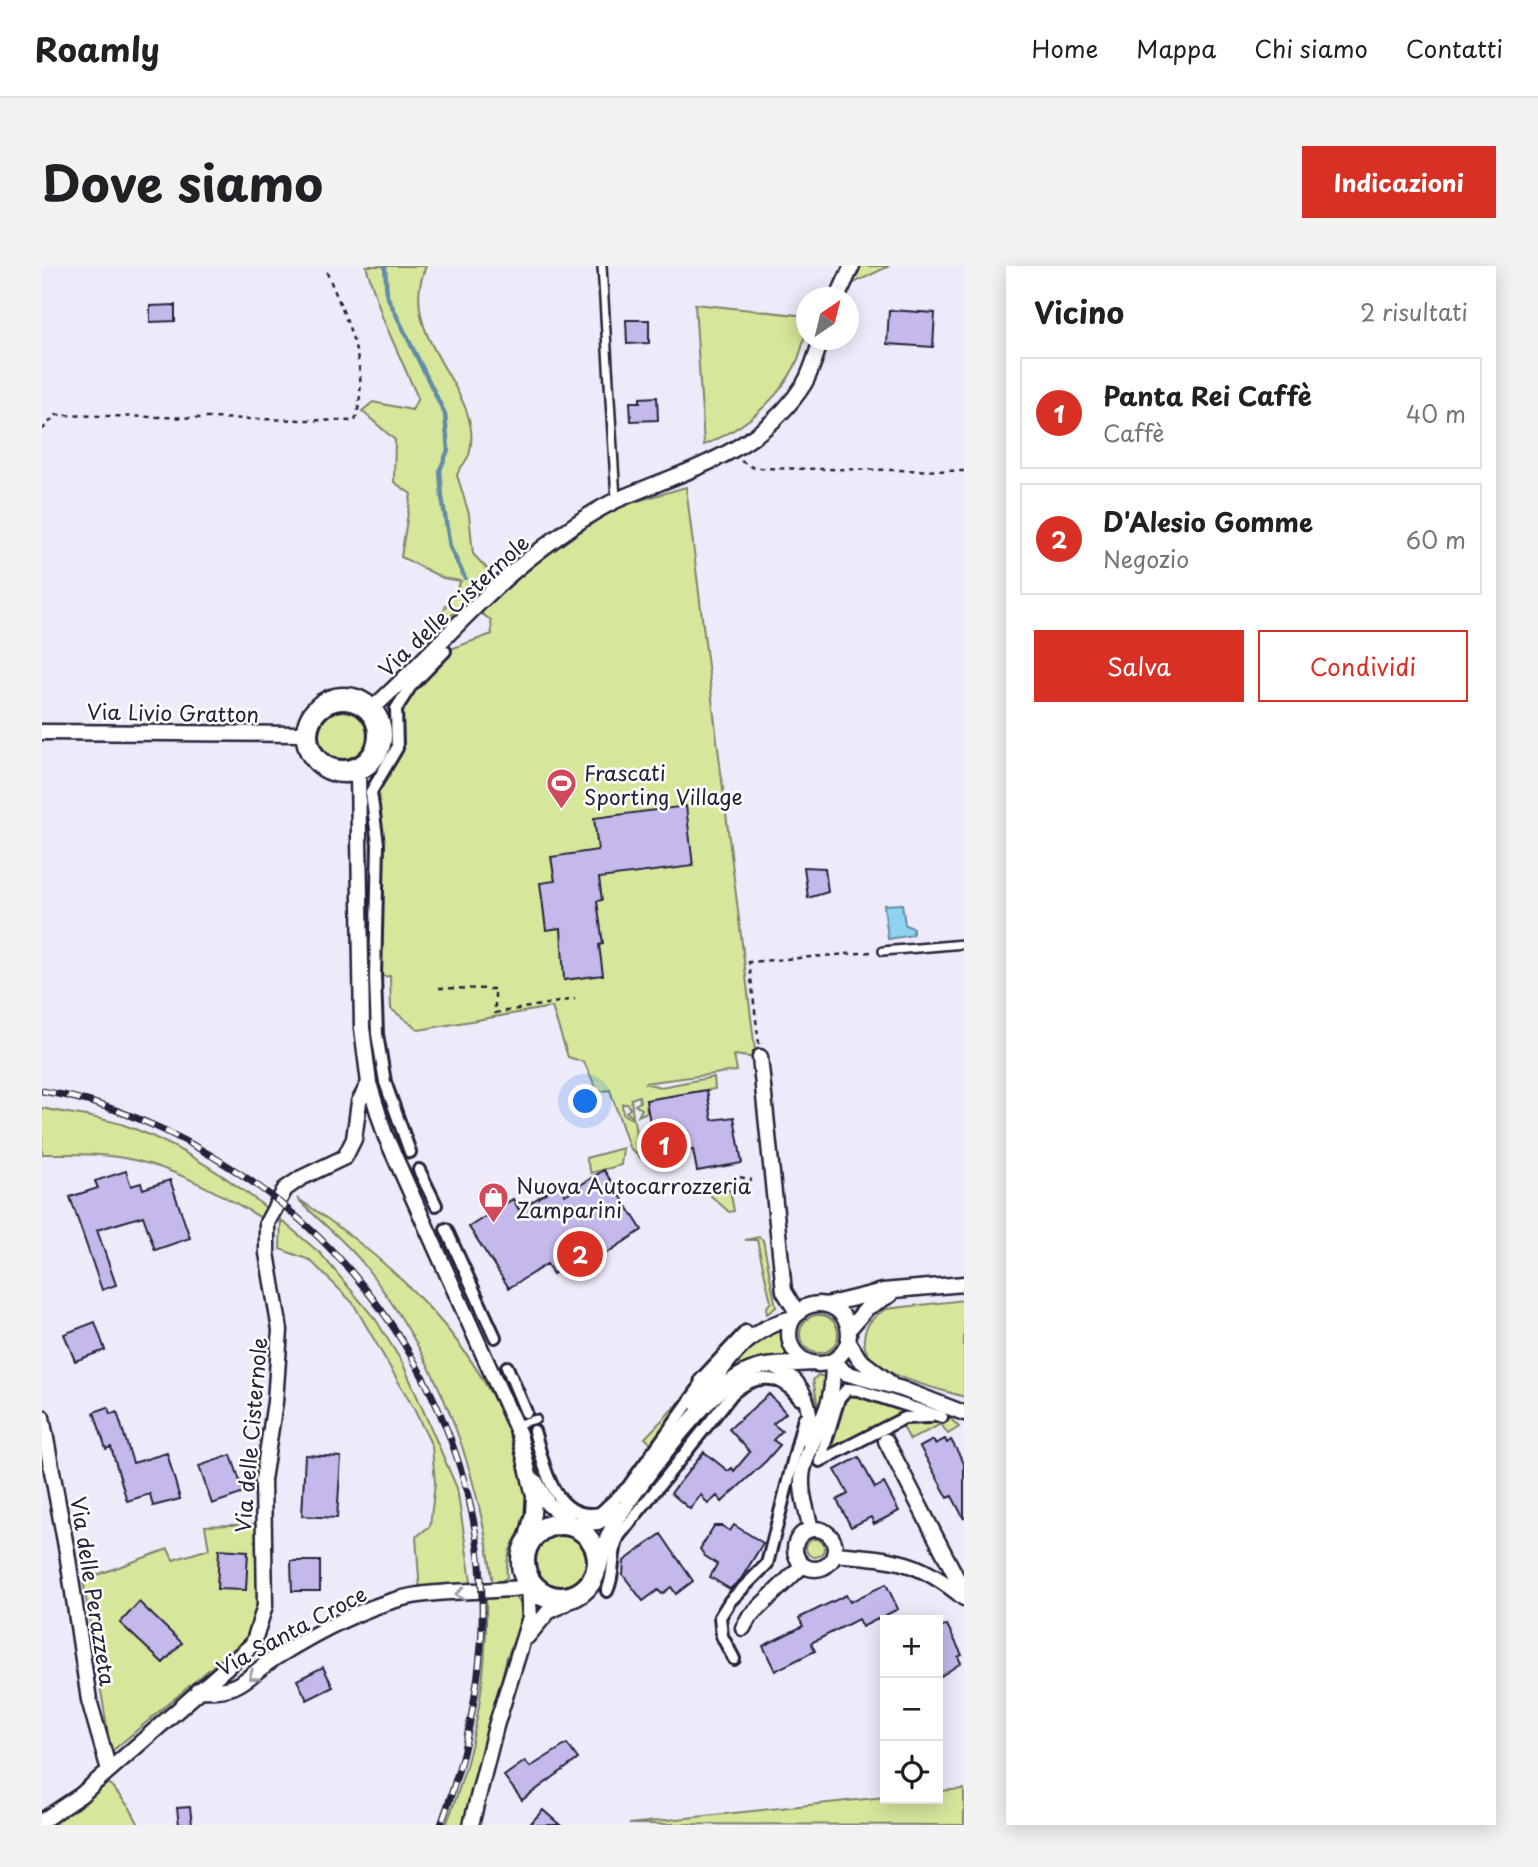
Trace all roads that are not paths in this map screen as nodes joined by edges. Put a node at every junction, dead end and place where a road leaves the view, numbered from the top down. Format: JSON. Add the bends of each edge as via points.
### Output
{"nodes":[{"id":1,"x":602,"y":266,"type":"edge"},
{"id":2,"x":852,"y":266,"type":"edge"},
{"id":3,"x":842,"y":287,"type":"edge"},
{"id":4,"x":817,"y":350,"type":"edge"},
{"id":5,"x":617,"y":500,"type":"junction"},
{"id":6,"x":445,"y":651,"type":"dead end"},
{"id":7,"x":373,"y":708,"type":"junction"},
{"id":8,"x":42,"y":732,"type":"edge"},
{"id":9,"x":304,"y":734,"type":"junction"},
{"id":10,"x":359,"y":767,"type":"junction"},
{"id":11,"x":964,"y":943,"type":"edge"},
{"id":12,"x":883,"y":951,"type":"road end"},
{"id":13,"x":761,"y":1057,"type":"road end"},
{"id":14,"x":369,"y":1083,"type":"junction"},
{"id":15,"x":410,"y":1152,"type":"dead end"},
{"id":16,"x":419,"y":1170,"type":"dead end"},
{"id":17,"x":436,"y":1205,"type":"dead end"},
{"id":18,"x":446,"y":1229,"type":"dead end"},
{"id":19,"x":964,"y":1284,"type":"edge"},
{"id":20,"x":906,"y":1290,"type":"junction"},
{"id":21,"x":826,"y":1305,"type":"junction"},
{"id":22,"x":796,"y":1316,"type":"junction"},
{"id":23,"x":746,"y":1331,"type":"dead end"},
{"id":24,"x":848,"y":1335,"type":"junction"},
{"id":25,"x":495,"y":1337,"type":"dead end"},
{"id":26,"x":833,"y":1360,"type":"junction"},
{"id":27,"x":813,"y":1363,"type":"junction"},
{"id":28,"x":772,"y":1365,"type":"junction"},
{"id":29,"x":507,"y":1367,"type":"dead end"},
{"id":30,"x":902,"y":1389,"type":"junction"},
{"id":31,"x":964,"y":1413,"type":"edge"},
{"id":32,"x":531,"y":1416,"type":"joint"},
{"id":33,"x":42,"y":1417,"type":"edge"},
{"id":34,"x":942,"y":1417,"type":"joint"},
{"id":35,"x":515,"y":1425,"type":"junction"},
{"id":36,"x":534,"y":1431,"type":"dead end"},
{"id":37,"x":682,"y":1434,"type":"junction"},
{"id":38,"x":886,"y":1441,"type":"dead end"},
{"id":39,"x":807,"y":1458,"type":"junction"},
{"id":40,"x":530,"y":1470,"type":"junction"},
{"id":41,"x":630,"y":1501,"type":"junction"},
{"id":42,"x":572,"y":1524,"type":"junction"},
{"id":43,"x":811,"y":1529,"type":"junction"},
{"id":44,"x":527,"y":1537,"type":"junction"},
{"id":45,"x":834,"y":1554,"type":"junction"},
{"id":46,"x":803,"y":1565,"type":"junction"},
{"id":47,"x":599,"y":1569,"type":"junction"},
{"id":48,"x":528,"y":1587,"type":"junction"},
{"id":49,"x":607,"y":1591,"type":"dead end"},
{"id":50,"x":964,"y":1592,"type":"edge"},
{"id":51,"x":577,"y":1594,"type":"junction"},
{"id":52,"x":964,"y":1598,"type":"edge"},
{"id":53,"x":743,"y":1628,"type":"dead end"},
{"id":54,"x":521,"y":1646,"type":"junction"},
{"id":55,"x":734,"y":1659,"type":"dead end"},
{"id":56,"x":198,"y":1690,"type":"junction"},
{"id":57,"x":109,"y":1770,"type":"junction"},
{"id":58,"x":42,"y":1821,"type":"edge"},
{"id":59,"x":471,"y":1825,"type":"edge"}],
"edges":[{"from":1,"to":5,"type":"lane"},
{"from":2,"to":3,"type":"street"},
{"from":4,"to":5,"type":"street","name":"Via delle Cisternole","via":[[805,383],[769,426],[692,472]]},
{"from":5,"to":7,"type":"street","name":"Via delle Cisternole","via":[[538,551]]},
{"from":6,"to":15,"type":"street","via":[[410,687],[396,709],[397,748],[371,792],[377,844],[377,1034],[385,1082]]},
{"from":7,"to":9,"type":"street","via":[[354,695],[336,695],[313,708]]},
{"from":7,"to":10,"type":"street","via":[[385,728],[383,749],[373,764]]},
{"from":8,"to":9,"type":"street","name":"Via Livio Gratton"},
{"from":9,"to":10,"type":"street","via":[[307,751],[316,764],[332,774]]},
{"from":10,"to":10,"type":"street","via":[[374,740],[371,722],[347,704],[327,709],[314,726],[318,752],[341,766]]},
{"from":10,"to":14,"type":"street","name":"Via delle Cisternole","via":[[362,1028]]},
{"from":11,"to":12,"type":"lane"},
{"from":13,"to":22,"type":"street","via":[[784,1291]]},
{"from":14,"to":35,"type":"street","name":"Via delle Cisternole","via":[[385,1136]]},
{"from":14,"to":56,"type":"street","name":"Via delle Cisternole","via":[[359,1102],[354,1139],[345,1157],[285,1189],[267,1223],[280,1330],[263,1480],[265,1606],[253,1644]]},
{"from":16,"to":17,"type":"street"},
{"from":18,"to":25,"type":"street"},
{"from":19,"to":20,"type":"street"},
{"from":20,"to":21,"type":"street"},
{"from":20,"to":24,"type":"street","via":[[874,1303]]},
{"from":21,"to":22,"type":"street","via":[[814,1304]]},
{"from":21,"to":24,"type":"street","via":[[845,1318]]},
{"from":22,"to":27,"type":"street","via":[[790,1327],[792,1345]]},
{"from":22,"to":37,"type":"street","via":[[762,1330],[724,1364]]},
{"from":23,"to":36,"type":"street","via":[[701,1379],[628,1487],[600,1513],[581,1512],[561,1502]]},
{"from":24,"to":26,"type":"street"},
{"from":24,"to":30,"type":"street","via":[[856,1356]]},
{"from":26,"to":27,"type":"street"},
{"from":26,"to":30,"type":"street","via":[[845,1373]]},
{"from":26,"to":39,"type":"street","via":[[835,1381]]},
{"from":27,"to":28,"type":"street"},
{"from":28,"to":37,"type":"street","via":[[742,1374],[724,1387]]},
{"from":28,"to":39,"type":"street","via":[[792,1376],[805,1395],[811,1427]]},
{"from":29,"to":32,"type":"street"},
{"from":30,"to":31,"type":"street"},
{"from":32,"to":35,"type":"lane"},
{"from":33,"to":57,"type":"street","name":"Via delle Perazzeta","via":[[89,1700]]},
{"from":34,"to":34,"type":"street","via":[[847,1389],[839,1398],[820,1461],[904,1418]]},
{"from":35,"to":40,"type":"street","name":"Via delle Cisternole"},
{"from":37,"to":41,"type":"street"},
{"from":38,"to":50,"type":"street"},
{"from":39,"to":43,"type":"street","via":[[802,1488]]},
{"from":40,"to":42,"type":"street","name":"Via delle Cisternole","via":[[548,1504]]},
{"from":40,"to":44,"type":"street","name":"Via delle Cisternole","via":[[533,1514]]},
{"from":41,"to":42,"type":"street","via":[[605,1519]]},
{"from":41,"to":47,"type":"street","via":[[611,1529]]},
{"from":42,"to":44,"type":"street","via":[[546,1524]]},
{"from":42,"to":47,"type":"street","name":"Via delle Cisternole","via":[[596,1545]]},
{"from":43,"to":45,"type":"street","via":[[832,1539]]},
{"from":43,"to":46,"type":"street","via":[[795,1545]]},
{"from":44,"to":48,"type":"street","name":"Via delle Cisternole","via":[[520,1553],[520,1570]]},
{"from":45,"to":46,"type":"street","via":[[818,1569]]},
{"from":45,"to":52,"type":"street","via":[[894,1558],[923,1569]]},
{"from":46,"to":53,"type":"street"},
{"from":47,"to":51,"type":"street","via":[[584,1594]]},
{"from":48,"to":51,"type":"street","via":[[549,1601]]},
{"from":48,"to":54,"type":"street","via":[[530,1617]]},
{"from":48,"to":56,"type":"street","name":"Via Santa Croce","one_way":true,"via":[[402,1598],[357,1614],[223,1692]]},
{"from":49,"to":55,"type":"street","via":[[619,1536],[733,1393],[754,1379],[780,1381],[799,1399],[804,1424],[767,1564],[720,1617],[722,1636]]},
{"from":51,"to":51,"type":"street","via":[[593,1570],[594,1559],[585,1539],[565,1529],[544,1534],[531,1550],[534,1580],[560,1594]]},
{"from":51,"to":54,"type":"street","via":[[548,1612]]},
{"from":54,"to":59,"type":"street"},
{"from":56,"to":57,"type":"street","name":"Via delle Cisternole"},
{"from":57,"to":58,"type":"street","name":"Via delle Cisternole"}]}
